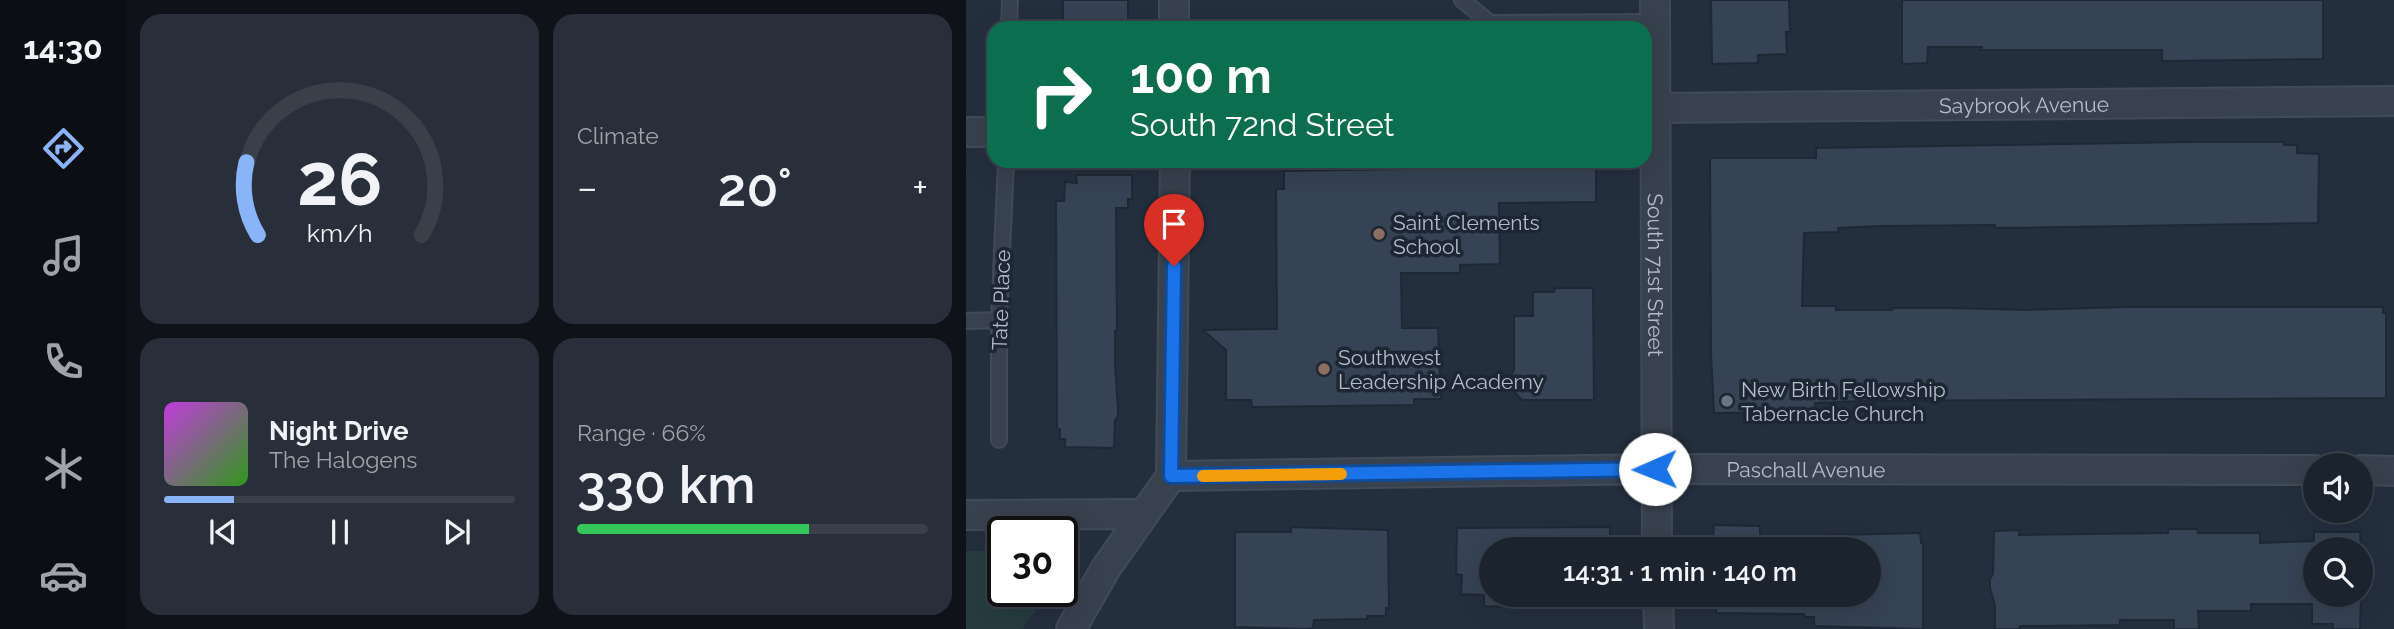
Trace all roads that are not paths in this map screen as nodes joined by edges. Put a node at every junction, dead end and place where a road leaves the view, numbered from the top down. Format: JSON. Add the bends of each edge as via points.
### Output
{"nodes":[{"id":1,"x":1010,"y":0,"type":"edge"},
{"id":2,"x":1174,"y":0,"type":"edge"},
{"id":3,"x":1462,"y":0,"type":"edge"},
{"id":4,"x":1655,"y":11,"type":"edge"},
{"id":5,"x":1009,"y":21,"type":"edge"},
{"id":6,"x":1174,"y":21,"type":"edge"},
{"id":7,"x":1488,"y":21,"type":"edge"},
{"id":8,"x":1518,"y":21,"type":"edge"},
{"id":9,"x":2394,"y":101,"type":"edge"},
{"id":10,"x":1655,"y":108,"type":"junction"},
{"id":11,"x":966,"y":132,"type":"edge"},
{"id":12,"x":987,"y":132,"type":"edge"},
{"id":13,"x":1006,"y":168,"type":"edge"},
{"id":14,"x":1175,"y":168,"type":"edge"},
{"id":15,"x":999,"y":320,"type":"junction"},
{"id":16,"x":966,"y":321,"type":"edge"},
{"id":17,"x":999,"y":440,"type":"dead end"},
{"id":18,"x":1655,"y":469,"type":"junction"},
{"id":19,"x":2303,"y":470,"type":"edge"},
{"id":20,"x":2373,"y":470,"type":"edge"},
{"id":21,"x":2394,"y":471,"type":"edge"},
{"id":22,"x":1171,"y":476,"type":"junction"},
{"id":23,"x":1143,"y":514,"type":"junction"},
{"id":24,"x":966,"y":515,"type":"edge"},
{"id":25,"x":1657,"y":537,"type":"edge"},
{"id":26,"x":1658,"y":607,"type":"edge"},
{"id":27,"x":1071,"y":629,"type":"edge"},
{"id":28,"x":1659,"y":629,"type":"edge"}],
"edges":[{"from":1,"to":5,"type":"lane"},
{"from":2,"to":6,"type":"street"},
{"from":3,"to":7,"type":"lane"},
{"from":4,"to":8,"type":"lane"},
{"from":4,"to":10,"type":"street","name":"South 71st Street"},
{"from":9,"to":10,"type":"street","name":"Saybrook Avenue"},
{"from":10,"to":18,"type":"street","name":"South 71st Street"},
{"from":11,"to":12,"type":"street"},
{"from":13,"to":15,"type":"lane","name":"Tate Place"},
{"from":14,"to":22,"type":"street"},
{"from":15,"to":16,"type":"lane"},
{"from":15,"to":17,"type":"lane","name":"Tate Place"},
{"from":18,"to":19,"type":"street","name":"Paschall Avenue"},
{"from":18,"to":22,"type":"street","name":"Paschall Avenue"},
{"from":18,"to":25,"type":"street","name":"South 71st Street"},
{"from":20,"to":21,"type":"street"},
{"from":22,"to":23,"type":"street"},
{"from":23,"to":24,"type":"street"},
{"from":23,"to":27,"type":"street"},
{"from":26,"to":28,"type":"street"}]}
